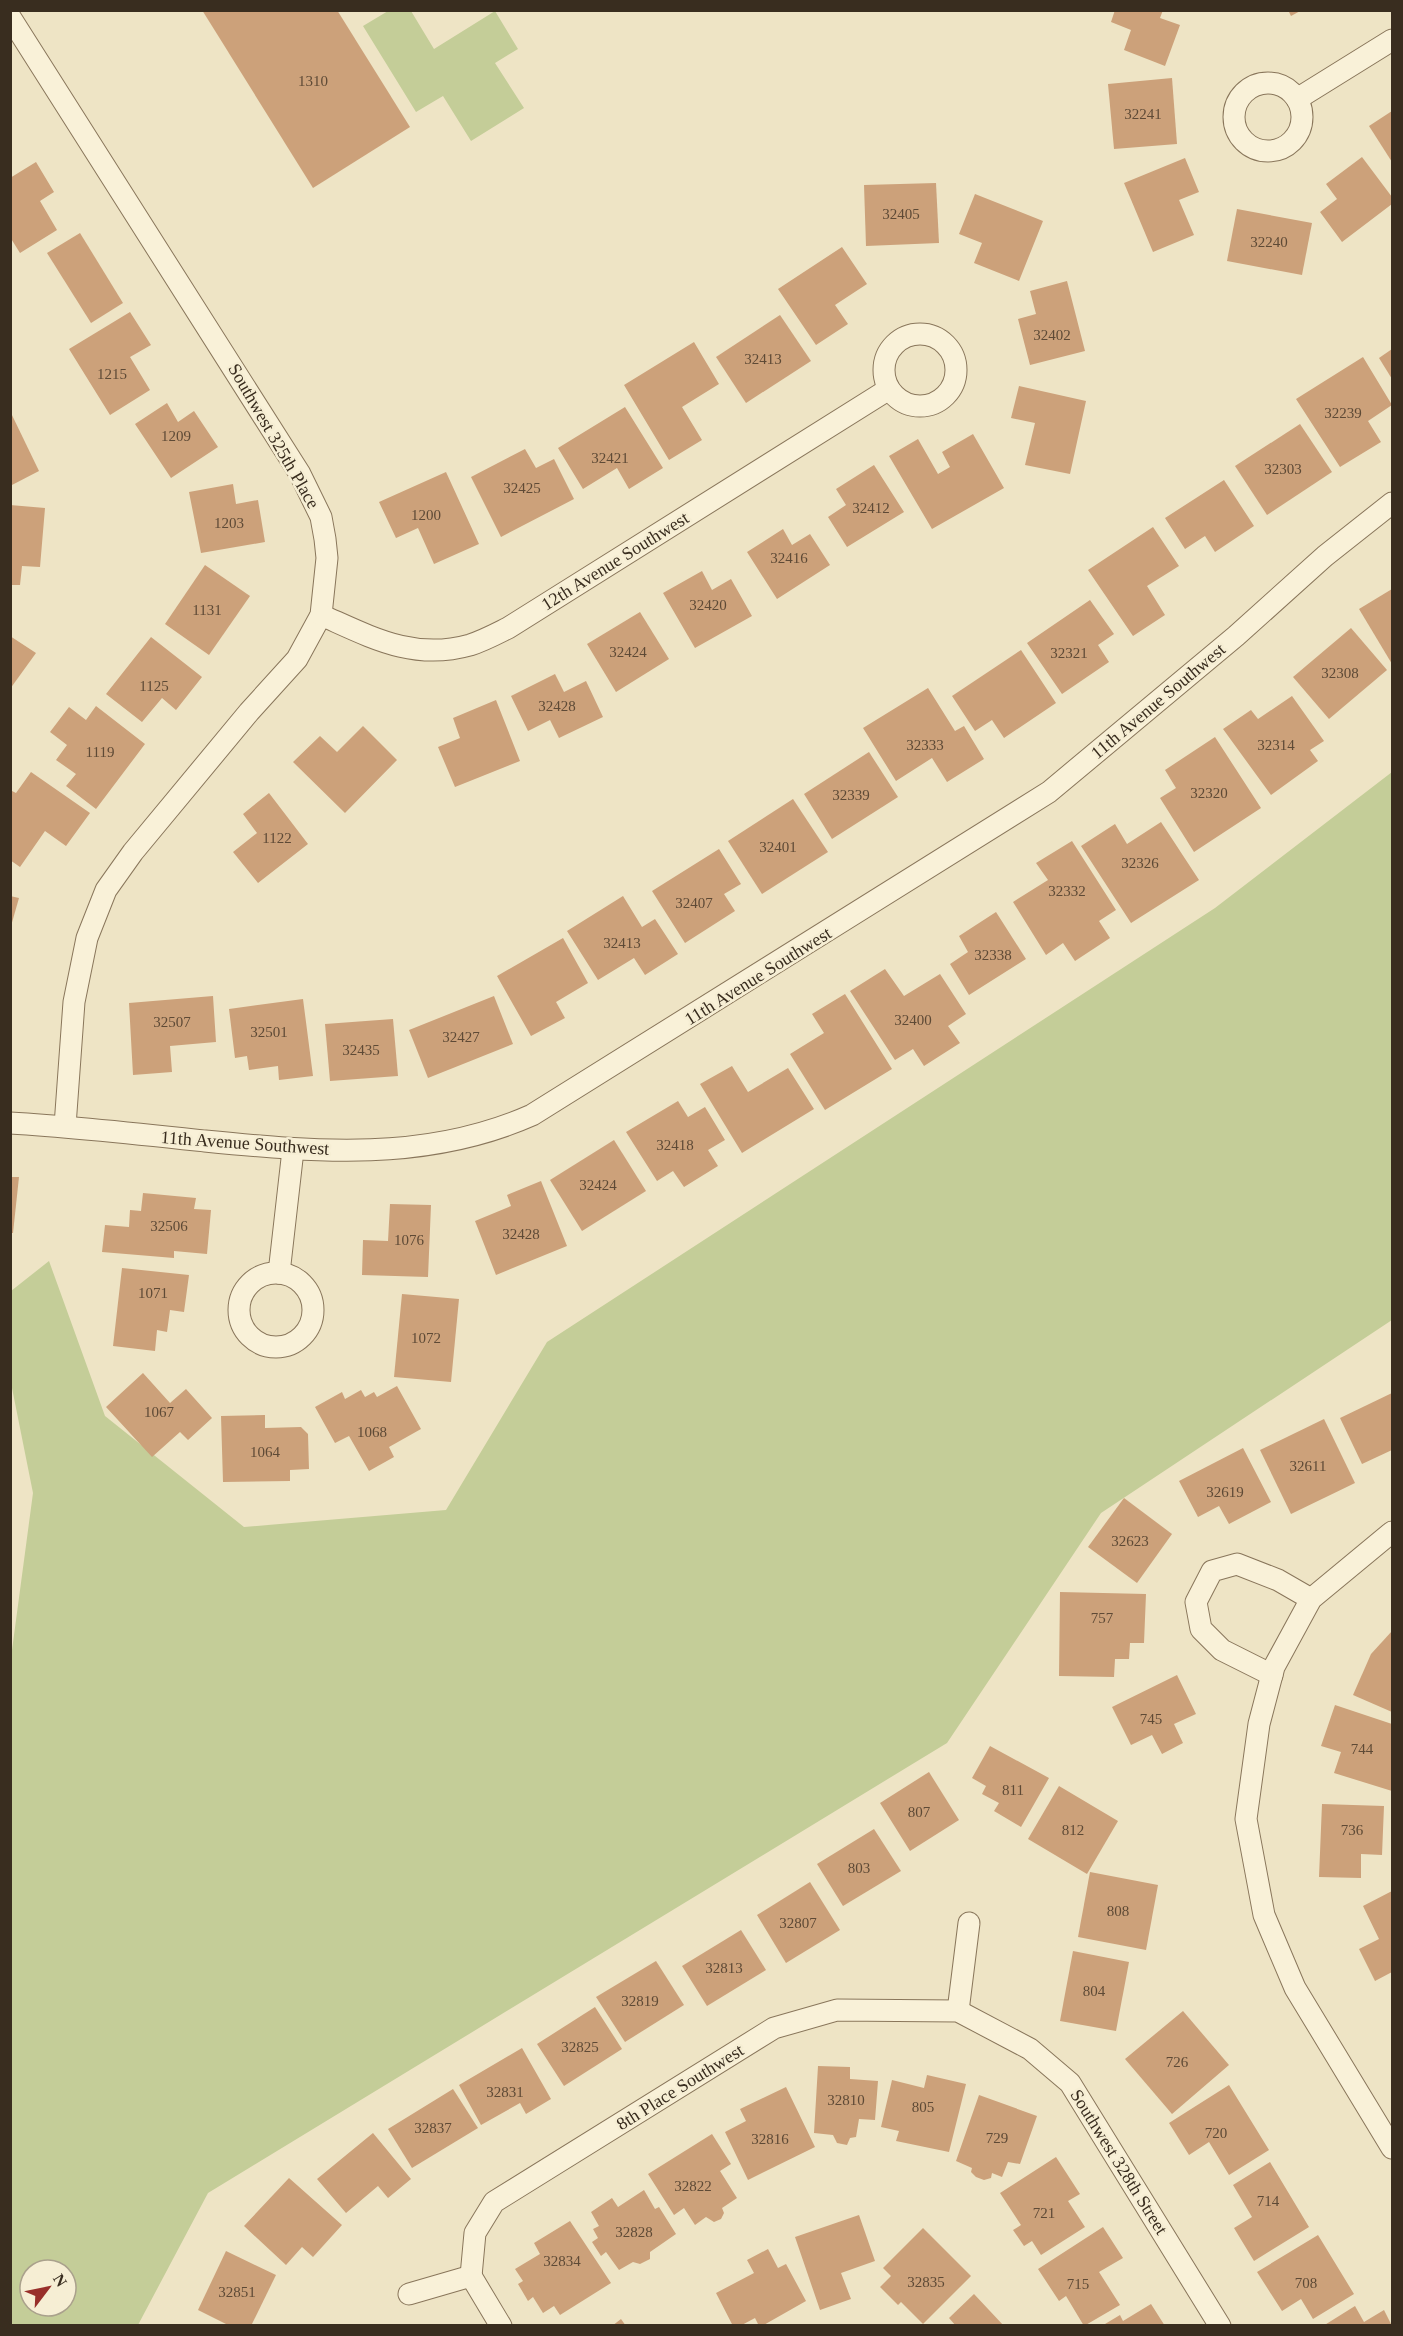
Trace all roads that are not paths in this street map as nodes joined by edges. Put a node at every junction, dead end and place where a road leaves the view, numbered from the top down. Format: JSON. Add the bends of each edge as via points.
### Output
{"nodes":[{"id":1,"x":10,"y":17,"type":"edge"},
{"id":2,"x":1392,"y":40,"type":"edge"},
{"id":3,"x":1297,"y":99,"type":"dead end"},
{"id":4,"x":889,"y":389,"type":"dead end"},
{"id":5,"x":1392,"y":503,"type":"edge"},
{"id":6,"x":321,"y":615,"type":"junction"},
{"id":7,"x":10,"y":1123,"type":"edge"},
{"id":8,"x":65,"y":1126,"type":"junction"},
{"id":9,"x":292,"y":1150,"type":"junction"},
{"id":10,"x":279,"y":1273,"type":"dead end"},
{"id":11,"x":1392,"y":1532,"type":"edge"},
{"id":12,"x":1311,"y":1599,"type":"junction"},
{"id":13,"x":1272,"y":1675,"type":"junction"},
{"id":14,"x":969,"y":1923,"type":"dead end"},
{"id":15,"x":958,"y":2011,"type":"junction"},
{"id":16,"x":1392,"y":2148,"type":"edge"},
{"id":17,"x":471,"y":2276,"type":"junction"},
{"id":18,"x":409,"y":2294,"type":"dead end"},
{"id":19,"x":501,"y":2325,"type":"edge"},
{"id":20,"x":1220,"y":2325,"type":"edge"}],
"edges":[{"from":1,"to":6,"type":"street","name":"Southwest 325th Place","via":[[300,474],[321,517],[325,539],[327,569]]},
{"from":2,"to":3,"type":"street"},
{"from":4,"to":6,"type":"street","name":"12th Avenue Southwest","via":[[508,628],[470,645],[432,651],[394,647]]},
{"from":5,"to":9,"type":"street","name":"11th Avenue Southwest","via":[[1324,556],[1236,636],[1049,792],[532,1115],[496,1131],[401,1150]]},
{"from":6,"to":8,"type":"street","name":"Southwest 325th Place","via":[[297,659],[133,852],[106,890],[87,938],[74,1002]]},
{"from":7,"to":8,"type":"street","name":"11th Avenue Southwest"},
{"from":8,"to":9,"type":"street","name":"11th Avenue Southwest"},
{"from":9,"to":10,"type":"street"},
{"from":11,"to":12,"type":"street"},
{"from":12,"to":13,"type":"street"},
{"from":12,"to":13,"type":"street","via":[[1278,1580],[1237,1564],[1212,1571],[1196,1602],[1201,1629],[1222,1650]]},
{"from":13,"to":16,"type":"street","via":[[1259,1724],[1246,1819],[1264,1915],[1295,1988]]},
{"from":14,"to":15,"type":"street"},
{"from":15,"to":17,"type":"street","name":"8th Place Southwest","via":[[837,2010],[774,2028],[494,2202],[475,2233]]},
{"from":15,"to":20,"type":"street","name":"Southwest 328th Street","via":[[1030,2049],[1070,2083]]},
{"from":17,"to":18,"type":"street"},
{"from":17,"to":19,"type":"street"}]}
